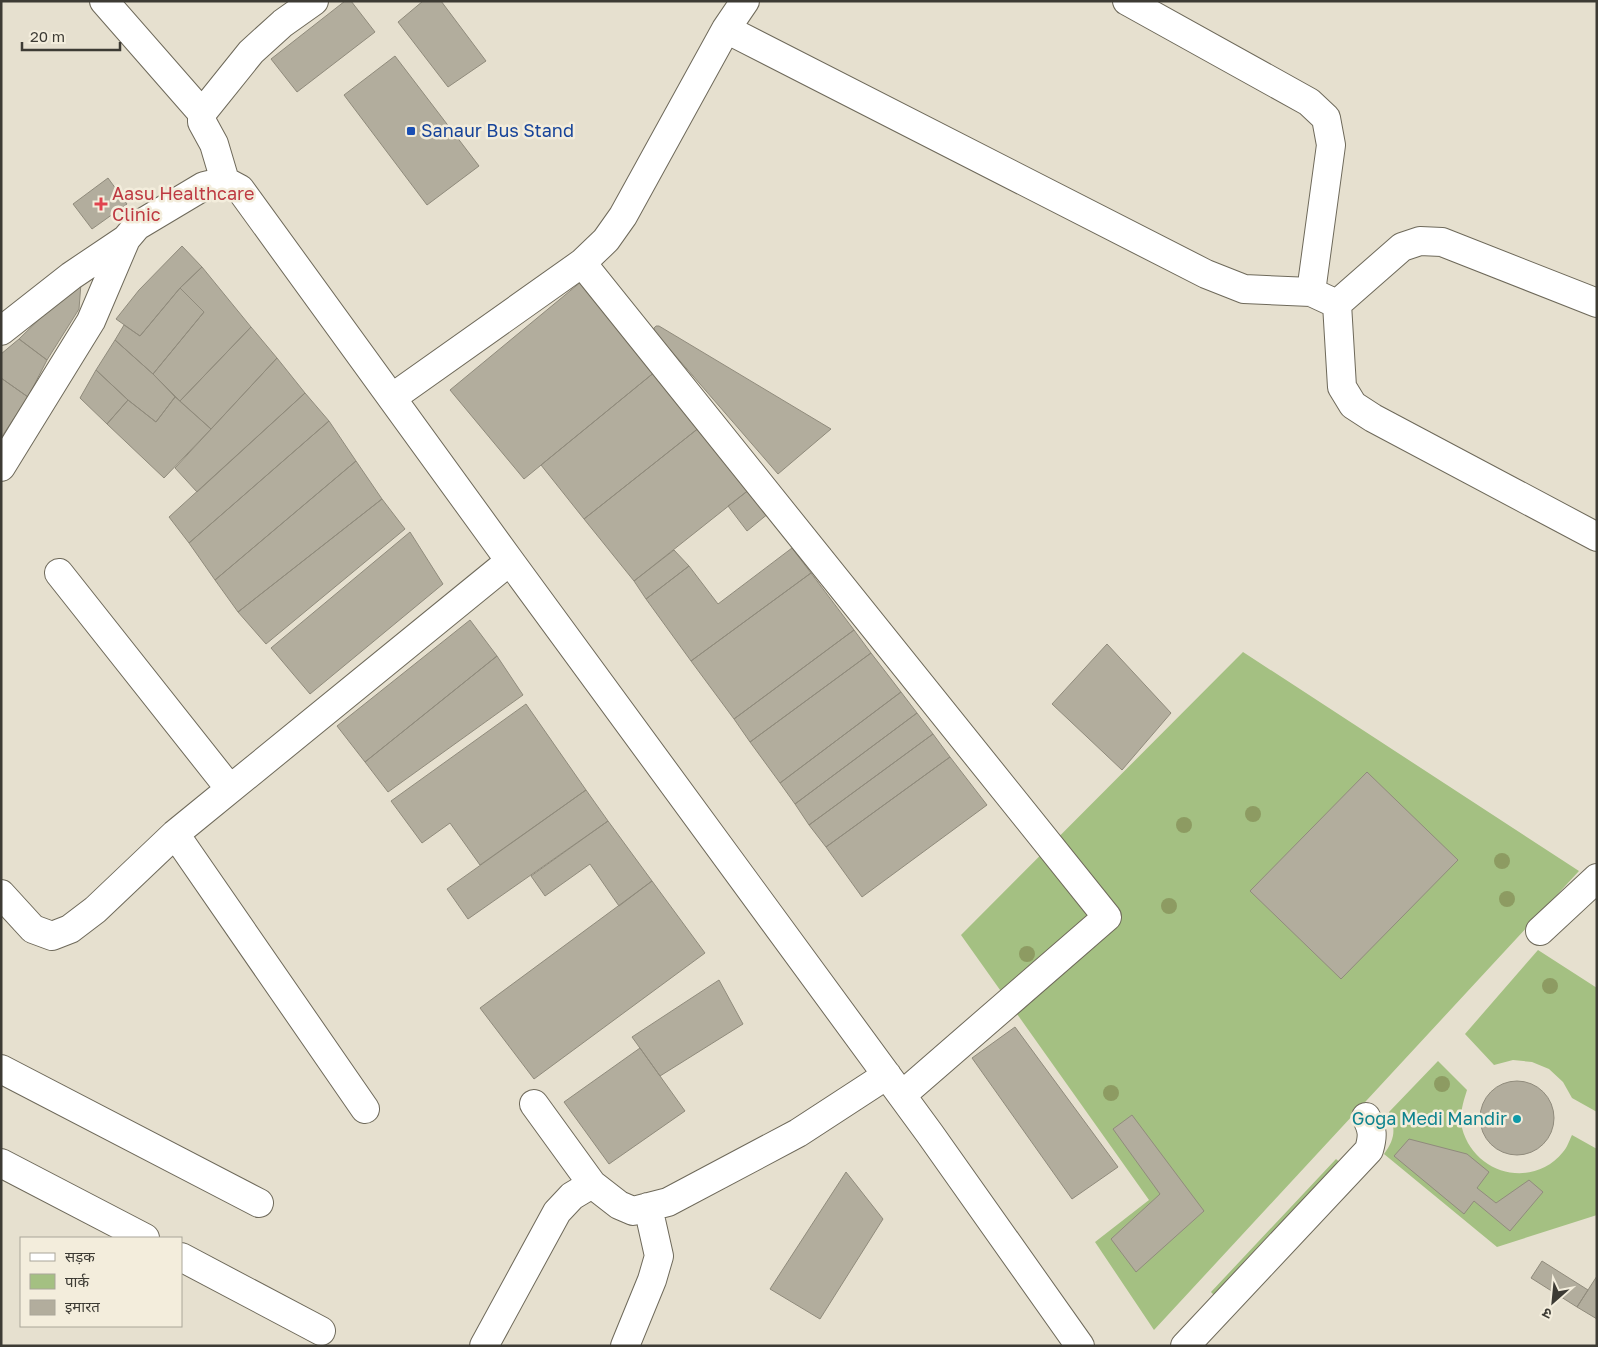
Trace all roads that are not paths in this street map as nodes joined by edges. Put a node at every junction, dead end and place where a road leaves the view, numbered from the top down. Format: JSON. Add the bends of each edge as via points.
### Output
{"nodes":[{"id":1,"x":104,"y":1,"type":"edge"},
{"id":2,"x":314,"y":1,"type":"edge"},
{"id":3,"x":745,"y":1,"type":"edge"},
{"id":4,"x":1127,"y":1,"type":"edge"},
{"id":5,"x":726,"y":29,"type":"junction"},
{"id":6,"x":202,"y":113,"type":"junction"},
{"id":7,"x":224,"y":181,"type":"junction"},
{"id":8,"x":126,"y":239,"type":"junction"},
{"id":9,"x":582,"y":263,"type":"junction"},
{"id":10,"x":1311,"y":292,"type":"junction"},
{"id":11,"x":1597,"y":303,"type":"edge"},
{"id":12,"x":1337,"y":304,"type":"junction"},
{"id":13,"x":1,"y":332,"type":"edge"},
{"id":14,"x":393,"y":397,"type":"junction"},
{"id":15,"x":1,"y":467,"type":"edge"},
{"id":16,"x":1597,"y":537,"type":"edge"},
{"id":17,"x":510,"y":561,"type":"junction"},
{"id":18,"x":59,"y":573,"type":"dead end"},
{"id":19,"x":230,"y":789,"type":"junction"},
{"id":20,"x":175,"y":834,"type":"junction"},
{"id":21,"x":1597,"y":878,"type":"edge"},
{"id":22,"x":1,"y":894,"type":"edge"},
{"id":23,"x":1540,"y":931,"type":"dead end"},
{"id":24,"x":1,"y":1069,"type":"edge"},
{"id":25,"x":894,"y":1085,"type":"junction"},
{"id":26,"x":534,"y":1104,"type":"dead end"},
{"id":27,"x":365,"y":1109,"type":"dead end"},
{"id":28,"x":1366,"y":1117,"type":"dead end"},
{"id":29,"x":1,"y":1163,"type":"edge"},
{"id":30,"x":592,"y":1184,"type":"junction"},
{"id":31,"x":259,"y":1204,"type":"dead end"},
{"id":32,"x":648,"y":1207,"type":"junction"},
{"id":33,"x":143,"y":1237,"type":"edge"},
{"id":34,"x":182,"y":1258,"type":"edge"},
{"id":35,"x":322,"y":1331,"type":"dead end"},
{"id":36,"x":484,"y":1346,"type":"edge"},
{"id":37,"x":625,"y":1346,"type":"edge"},
{"id":38,"x":1080,"y":1346,"type":"edge"},
{"id":39,"x":1185,"y":1346,"type":"edge"}],
"edges":[{"from":1,"to":6,"type":"street"},
{"from":2,"to":6,"type":"street","via":[[251,52]]},
{"from":3,"to":5,"type":"street"},
{"from":4,"to":10,"type":"street","via":[[1309,102],[1326,118],[1331,145]]},
{"from":5,"to":9,"type":"street","via":[[623,216],[606,240]]},
{"from":5,"to":10,"type":"street","via":[[1206,274],[1244,289]]},
{"from":6,"to":7,"type":"street","via":[[202,122],[214,144]]},
{"from":7,"to":8,"type":"street","via":[[204,186],[137,226]]},
{"from":7,"to":14,"type":"street","via":[[240,189]]},
{"from":8,"to":13,"type":"street","via":[[72,276]]},
{"from":8,"to":15,"type":"street","via":[[91,322]]},
{"from":9,"to":14,"type":"street"},
{"from":9,"to":25,"type":"street","via":[[1107,917]]},
{"from":10,"to":12,"type":"street"},
{"from":11,"to":12,"type":"street","via":[[1442,242],[1420,241],[1402,247]]},
{"from":12,"to":16,"type":"street","via":[[1342,387],[1353,405]]},
{"from":14,"to":17,"type":"street"},
{"from":17,"to":19,"type":"street"},
{"from":17,"to":25,"type":"street"},
{"from":18,"to":19,"type":"street"},
{"from":19,"to":20,"type":"street"},
{"from":20,"to":22,"type":"street","via":[[95,910],[70,929],[52,936],[33,929]]},
{"from":20,"to":27,"type":"street"},
{"from":21,"to":23,"type":"street"},
{"from":24,"to":31,"type":"street"},
{"from":25,"to":32,"type":"street","via":[[668,1202]]},
{"from":25,"to":38,"type":"street"},
{"from":26,"to":30,"type":"street"},
{"from":28,"to":39,"type":"street","via":[[1372,1137],[1369,1150]]},
{"from":29,"to":33,"type":"street"},
{"from":30,"to":32,"type":"street","via":[[632,1211]]},
{"from":30,"to":36,"type":"street","via":[[572,1196],[557,1212]]},
{"from":32,"to":37,"type":"street","via":[[659,1256]]},
{"from":34,"to":35,"type":"street"}]}
